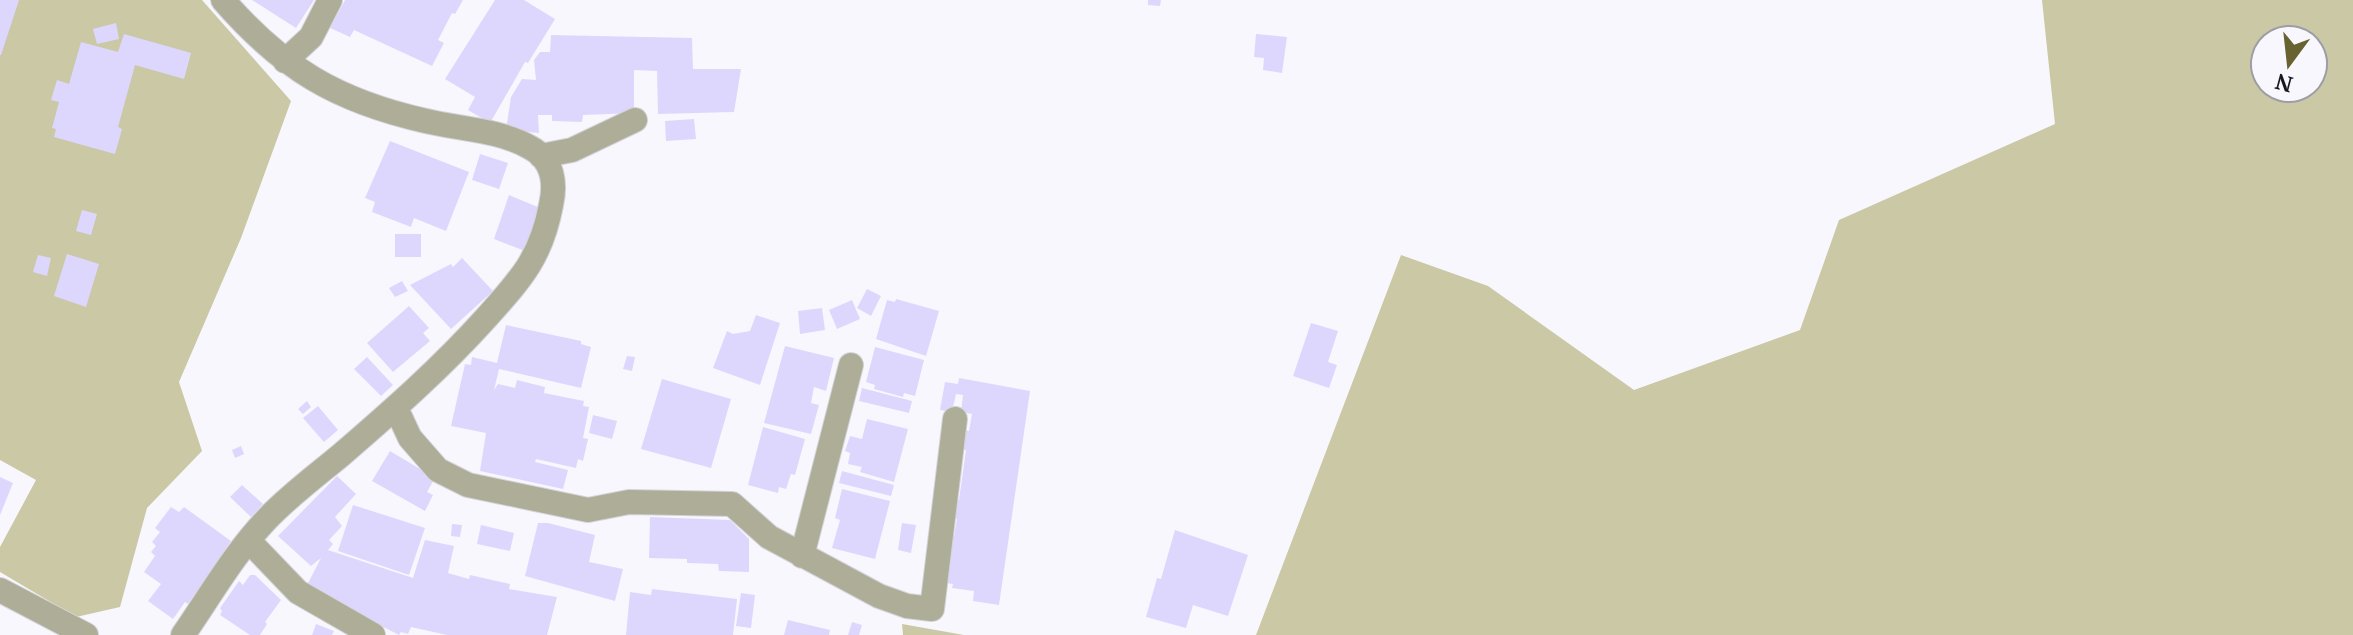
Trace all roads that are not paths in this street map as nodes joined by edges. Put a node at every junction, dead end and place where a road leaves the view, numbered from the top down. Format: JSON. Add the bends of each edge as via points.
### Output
{"nodes":[{"id":1,"x":223,"y":0,"type":"edge"},
{"id":2,"x":330,"y":0,"type":"edge"},
{"id":3,"x":285,"y":61,"type":"junction"},
{"id":4,"x":635,"y":120,"type":"dead end"},
{"id":5,"x":541,"y":156,"type":"junction"},
{"id":6,"x":851,"y":365,"type":"dead end"},
{"id":7,"x":396,"y":408,"type":"junction"},
{"id":8,"x":955,"y":419,"type":"dead end"},
{"id":9,"x":249,"y":541,"type":"junction"},
{"id":10,"x":802,"y":556,"type":"junction"},
{"id":11,"x":0,"y":590,"type":"edge"},
{"id":12,"x":86,"y":635,"type":"edge"},
{"id":13,"x":183,"y":635,"type":"edge"},
{"id":14,"x":373,"y":635,"type":"edge"}],
"edges":[{"from":1,"to":3,"type":"street"},
{"from":2,"to":3,"type":"street","via":[[311,37]]},
{"from":3,"to":5,"type":"street","via":[[323,87],[363,104],[498,136]]},
{"from":4,"to":5,"type":"street","via":[[572,150]]},
{"from":5,"to":7,"type":"street","via":[[550,164],[554,190],[547,229],[527,271],[453,355]]},
{"from":6,"to":10,"type":"street"},
{"from":7,"to":9,"type":"street","via":[[268,517]]},
{"from":7,"to":10,"type":"street","via":[[410,438],[438,470],[468,485],[588,510],[629,502],[732,504],[769,537]]},
{"from":8,"to":10,"type":"street","via":[[932,609],[879,596]]},
{"from":9,"to":13,"type":"street"},
{"from":9,"to":14,"type":"street","via":[[298,592]]},
{"from":11,"to":12,"type":"street"}]}
